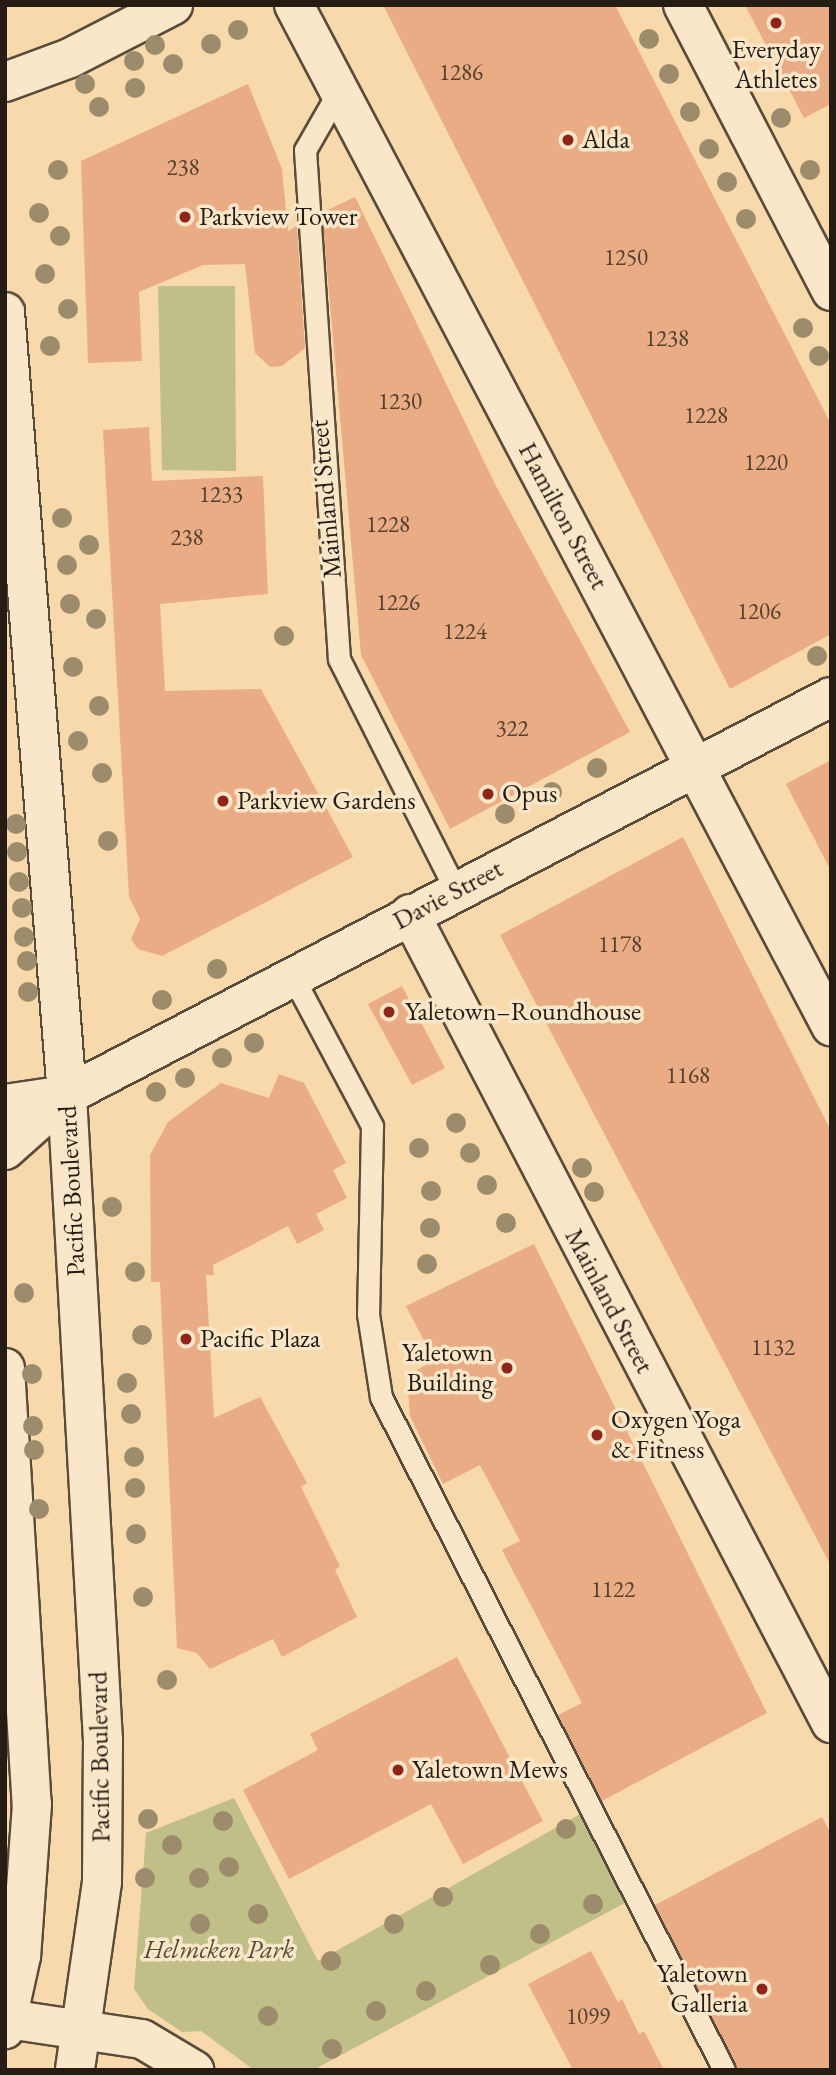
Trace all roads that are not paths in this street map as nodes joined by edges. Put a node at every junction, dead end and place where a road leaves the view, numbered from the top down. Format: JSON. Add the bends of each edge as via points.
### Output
{"nodes":[{"id":1,"x":173,"y":5,"type":"edge"},
{"id":2,"x":294,"y":5,"type":"edge"},
{"id":3,"x":683,"y":5,"type":"edge"},
{"id":4,"x":5,"y":82,"type":"edge"},
{"id":5,"x":340,"y":89,"type":"junction"},
{"id":6,"x":831,"y":291,"type":"edge"},
{"id":7,"x":5,"y":312,"type":"edge"},
{"id":8,"x":831,"y":697,"type":"edge"},
{"id":9,"x":697,"y":766,"type":"junction"},
{"id":10,"x":456,"y":891,"type":"junction"},
{"id":11,"x":410,"y":914,"type":"junction"},
{"id":12,"x":294,"y":979,"type":"junction"},
{"id":13,"x":831,"y":1026,"type":"edge"},
{"id":14,"x":68,"y":1095,"type":"junction"},
{"id":15,"x":5,"y":1104,"type":"edge"},
{"id":16,"x":5,"y":1150,"type":"edge"},
{"id":17,"x":5,"y":1368,"type":"edge"},
{"id":18,"x":831,"y":1723,"type":"edge"},
{"id":19,"x":7,"y":2024,"type":"edge"},
{"id":20,"x":83,"y":2031,"type":"junction"},
{"id":21,"x":75,"y":2070,"type":"edge"},
{"id":22,"x":194,"y":2070,"type":"edge"},
{"id":23,"x":724,"y":2070,"type":"edge"}],
"edges":[{"from":1,"to":4,"type":"main road","via":[[70,58]]},
{"from":2,"to":5,"type":"main road","name":"Hamilton Street"},
{"from":3,"to":6,"type":"main road"},
{"from":5,"to":9,"type":"main road","name":"Hamilton Street"},
{"from":5,"to":10,"type":"lane","name":"Mainland Street","via":[[305,150],[339,659]]},
{"from":7,"to":14,"type":"main road","name":"Pacific Boulevard"},
{"from":8,"to":9,"type":"main road","name":"Davie Street"},
{"from":9,"to":10,"type":"main road","name":"Davie Street"},
{"from":9,"to":13,"type":"main road","name":"Hamilton Street"},
{"from":10,"to":11,"type":"main road","name":"Davie Street"},
{"from":11,"to":12,"type":"main road","name":"Davie Street"},
{"from":11,"to":18,"type":"main road","name":"Mainland Street"},
{"from":12,"to":14,"type":"main road","name":"Davie Street"},
{"from":12,"to":23,"type":"lane","via":[[372,1126],[368,1314],[381,1397]]},
{"from":14,"to":15,"type":"main road","name":"Davie Street"},
{"from":14,"to":16,"type":"main road","name":"Davie Street"},
{"from":14,"to":20,"type":"main road","name":"Pacific Boulevard","via":[[103,1740],[102,1882]]},
{"from":17,"to":19,"type":"main road","via":[[32,1804],[21,1956]]},
{"from":19,"to":20,"type":"main road"},
{"from":20,"to":21,"type":"main road","name":"Pacific Boulevard"},
{"from":20,"to":22,"type":"main road","via":[[160,2045]]}]}
